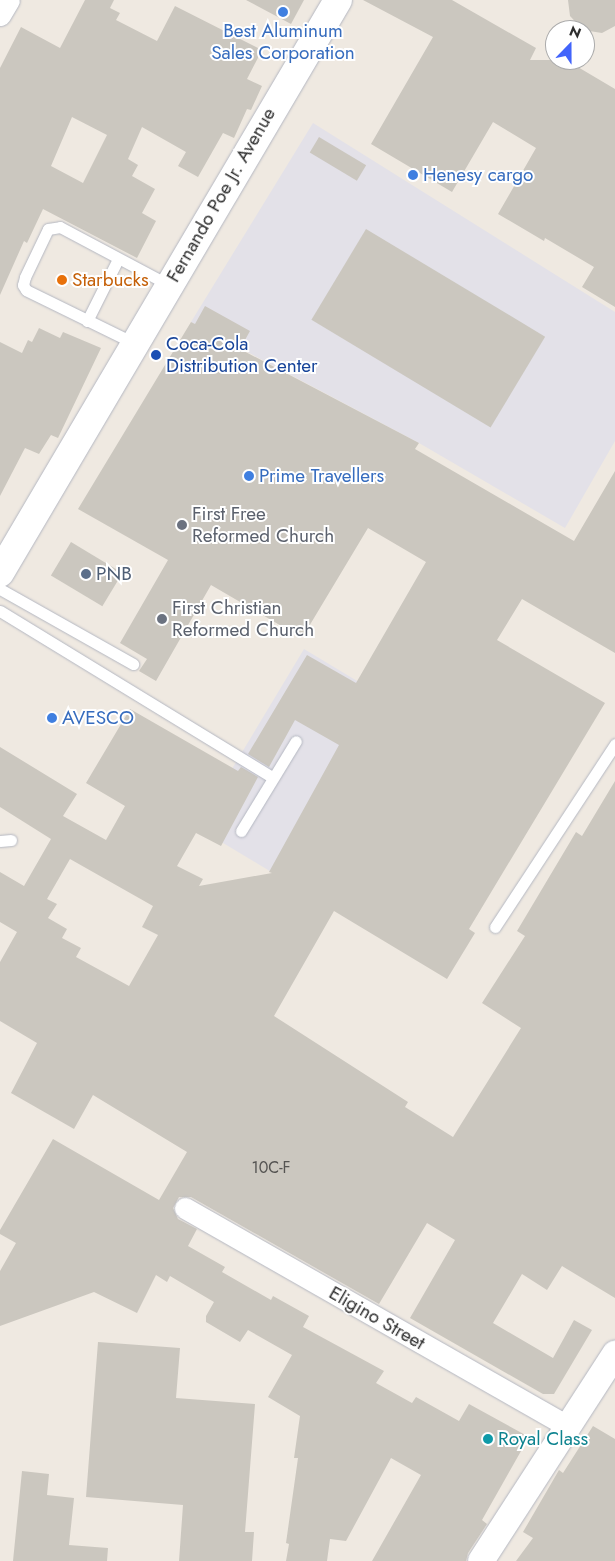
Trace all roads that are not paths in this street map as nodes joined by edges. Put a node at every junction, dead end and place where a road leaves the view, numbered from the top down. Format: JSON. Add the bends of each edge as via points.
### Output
{"nodes":[{"id":1,"x":9,"y":0,"type":"edge"},
{"id":2,"x":338,"y":0,"type":"edge"},
{"id":3,"x":0,"y":15,"type":"edge"},
{"id":4,"x":118,"y":258,"type":"junction"},
{"id":5,"x":169,"y":285,"type":"junction"},
{"id":6,"x":87,"y":320,"type":"junction"},
{"id":7,"x":134,"y":343,"type":"junction"},
{"id":8,"x":0,"y":573,"type":"edge"},
{"id":9,"x":0,"y":589,"type":"edge"},
{"id":10,"x":0,"y":612,"type":"edge"},
{"id":11,"x":133,"y":664,"type":"dead end"},
{"id":12,"x":296,"y":740,"type":"dead end"},
{"id":13,"x":615,"y":744,"type":"edge"},
{"id":14,"x":272,"y":777,"type":"junction"},
{"id":15,"x":241,"y":831,"type":"dead end"},
{"id":16,"x":495,"y":927,"type":"dead end"},
{"id":17,"x":185,"y":1208,"type":"dead end"},
{"id":18,"x":615,"y":1354,"type":"edge"},
{"id":19,"x":569,"y":1427,"type":"junction"},
{"id":20,"x":482,"y":1561,"type":"edge"}],
"edges":[{"from":1,"to":3,"type":"street"},
{"from":2,"to":5,"type":"main road","name":"Fernando Poe Jr. Avenue"},
{"from":4,"to":5,"type":"lane"},
{"from":4,"to":6,"type":"lane"},
{"from":4,"to":6,"type":"lane","via":[[60,227],[48,229],[23,285],[26,290]]},
{"from":5,"to":7,"type":"main road","name":"Fernando Poe Jr. Avenue"},
{"from":6,"to":7,"type":"lane"},
{"from":7,"to":8,"type":"main road","name":"Fernando Poe Jr. Avenue"},
{"from":9,"to":11,"type":"lane"},
{"from":10,"to":14,"type":"lane"},
{"from":12,"to":14,"type":"lane"},
{"from":13,"to":16,"type":"lane"},
{"from":14,"to":15,"type":"lane"},
{"from":17,"to":19,"type":"street","name":"Eligino Street"},
{"from":18,"to":19,"type":"street"},
{"from":19,"to":20,"type":"street"}]}
